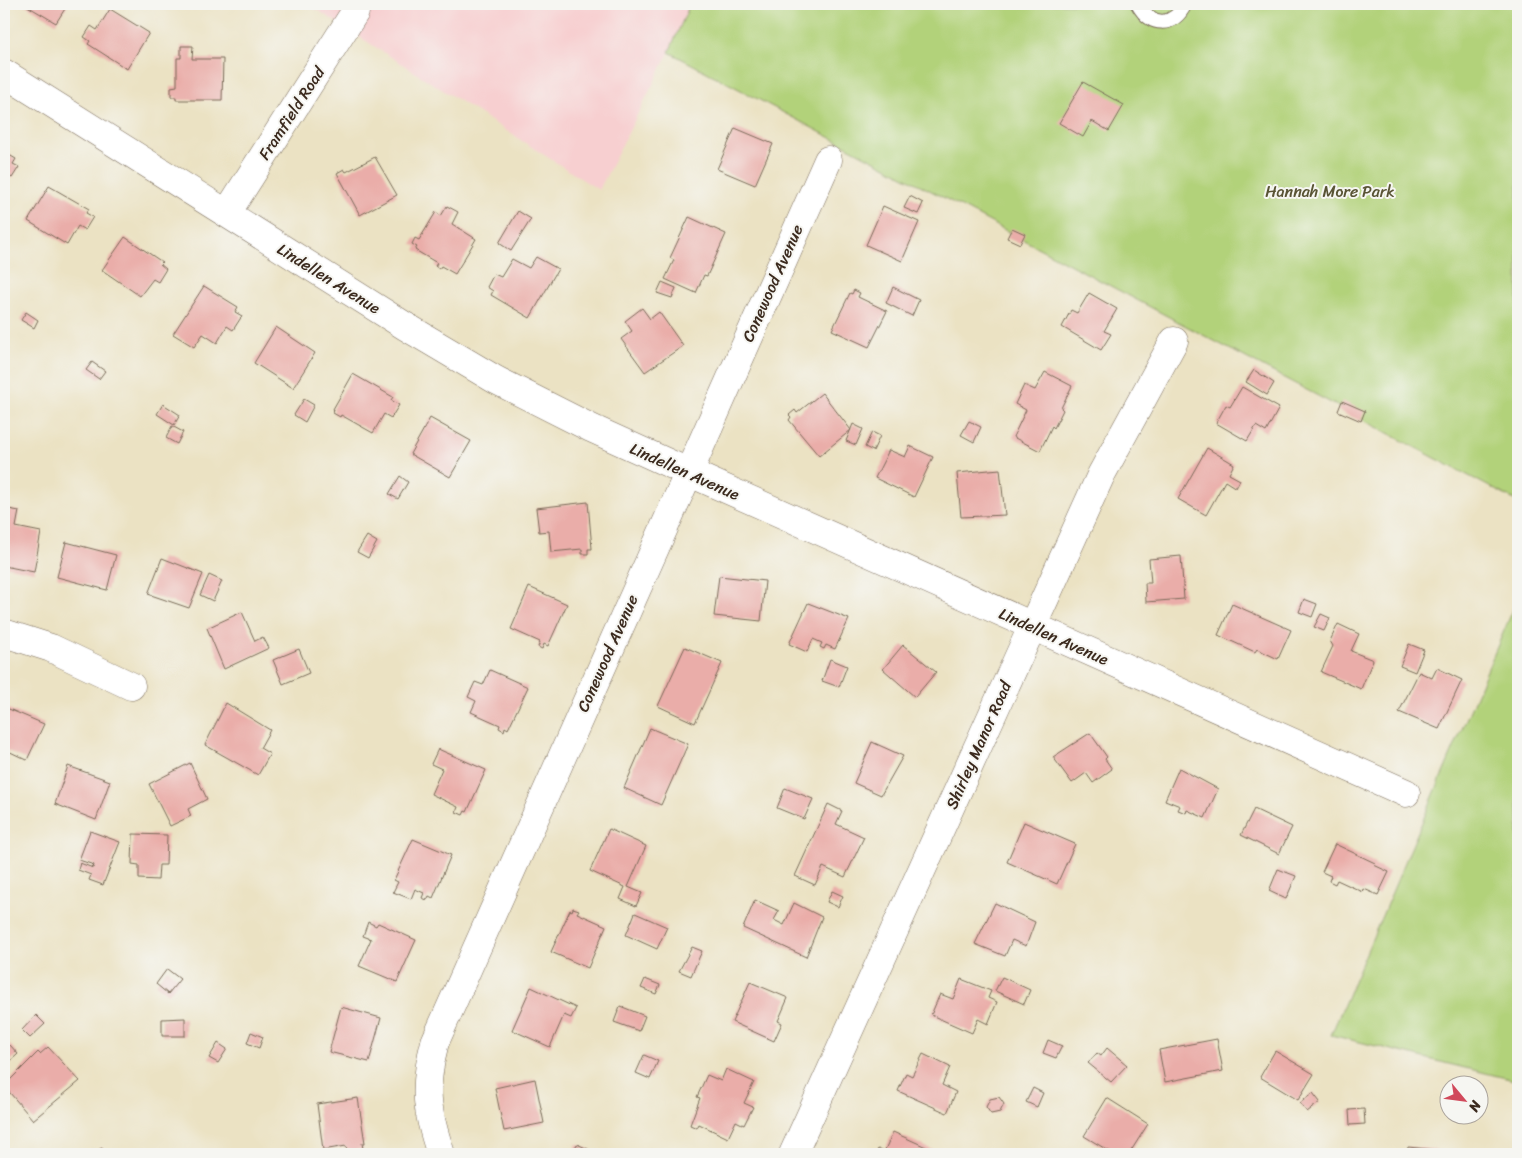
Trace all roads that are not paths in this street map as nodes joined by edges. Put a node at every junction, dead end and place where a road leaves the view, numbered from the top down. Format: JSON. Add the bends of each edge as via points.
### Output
{"nodes":[{"id":1,"x":1138,"y":4,"type":"edge"},
{"id":2,"x":1186,"y":4,"type":"edge"},
{"id":3,"x":358,"y":8,"type":"edge"},
{"id":4,"x":4,"y":73,"type":"edge"},
{"id":5,"x":828,"y":160,"type":"dead end"},
{"id":6,"x":227,"y":213,"type":"junction"},
{"id":7,"x":1174,"y":342,"type":"dead end"},
{"id":8,"x":688,"y":472,"type":"junction"},
{"id":9,"x":1031,"y":626,"type":"junction"},
{"id":10,"x":4,"y":633,"type":"edge"},
{"id":11,"x":131,"y":686,"type":"dead end"},
{"id":12,"x":1406,"y":793,"type":"dead end"},
{"id":13,"x":441,"y":1154,"type":"edge"},
{"id":14,"x":793,"y":1154,"type":"edge"}],
"edges":[{"from":1,"to":2,"type":"lane","via":[[1154,21],[1168,22],[1180,14]]},
{"from":3,"to":6,"type":"street","name":"Framfield Road"},
{"from":4,"to":6,"type":"street","name":"Lindellen Avenue"},
{"from":5,"to":8,"type":"street","name":"Conewood Avenue"},
{"from":6,"to":8,"type":"street","name":"Lindellen Avenue","via":[[496,380]]},
{"from":7,"to":9,"type":"street","name":"Shirley Manor Road","via":[[1101,475]]},
{"from":8,"to":9,"type":"street","name":"Lindellen Avenue"},
{"from":8,"to":13,"type":"street","name":"Conewood Avenue","via":[[435,1042],[428,1068],[426,1097]]},
{"from":9,"to":12,"type":"street","name":"Lindellen Avenue"},
{"from":9,"to":14,"type":"street","name":"Shirley Manor Road"},
{"from":10,"to":11,"type":"street","via":[[51,648]]}]}
